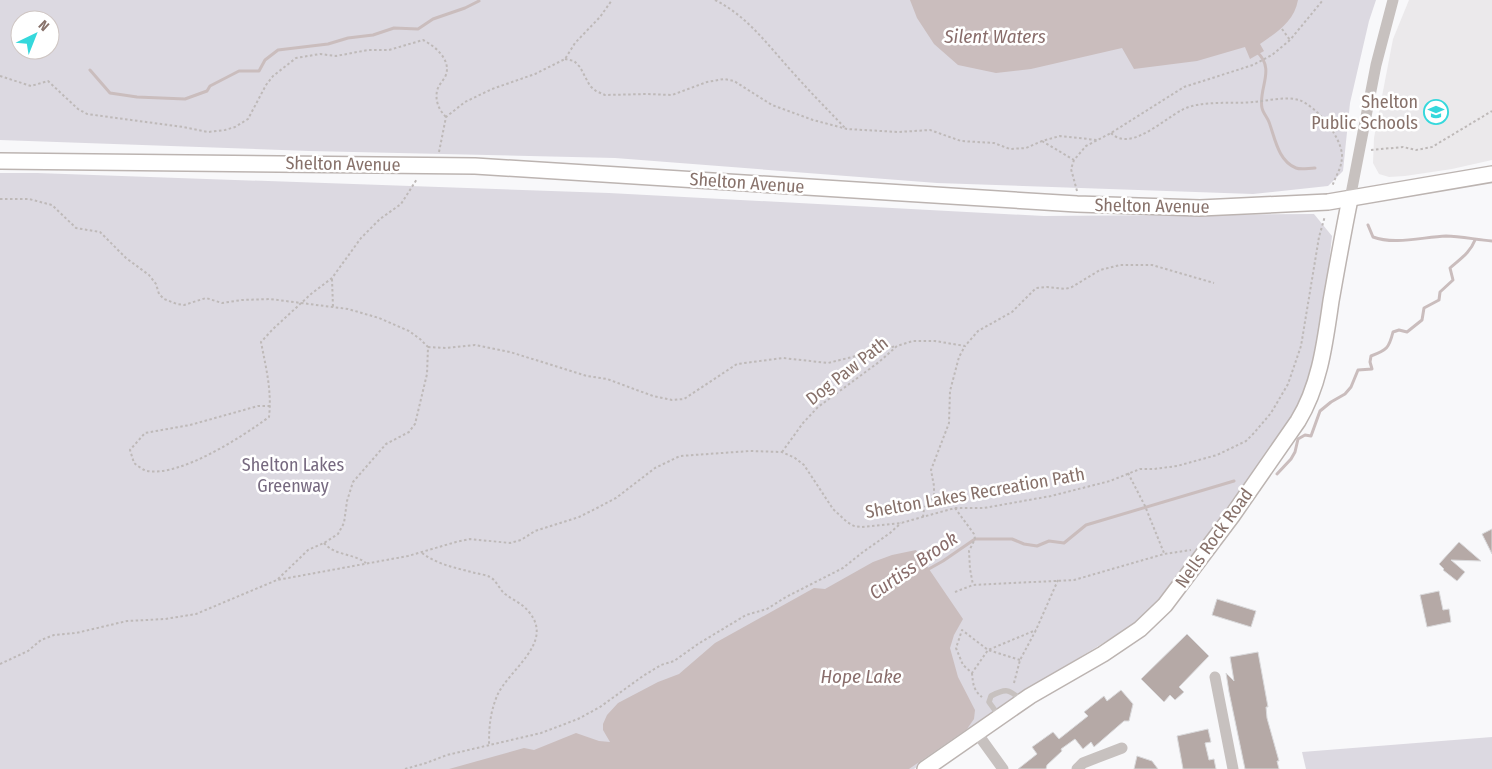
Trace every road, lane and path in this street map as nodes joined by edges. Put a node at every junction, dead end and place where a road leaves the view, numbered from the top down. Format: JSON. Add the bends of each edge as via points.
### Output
{"nodes":[{"id":1,"x":612,"y":0,"type":"edge"},
{"id":2,"x":715,"y":0,"type":"edge"},
{"id":3,"x":1323,"y":0,"type":"edge"},
{"id":4,"x":1393,"y":0,"type":"edge"},
{"id":5,"x":1282,"y":29,"type":"dead end"},
{"id":6,"x":1290,"y":40,"type":"junction"},
{"id":7,"x":565,"y":59,"type":"junction"},
{"id":8,"x":0,"y":76,"type":"edge"},
{"id":9,"x":1492,"y":112,"type":"edge"},
{"id":10,"x":446,"y":116,"type":"junction"},
{"id":11,"x":846,"y":129,"type":"junction"},
{"id":12,"x":1111,"y":133,"type":"junction"},
{"id":13,"x":1098,"y":140,"type":"junction"},
{"id":14,"x":1042,"y":141,"type":"junction"},
{"id":15,"x":1342,"y":150,"type":"junction"},
{"id":16,"x":1359,"y":150,"type":"junction"},
{"id":17,"x":1074,"y":160,"type":"junction"},
{"id":18,"x":0,"y":161,"type":"edge"},
{"id":19,"x":427,"y":166,"type":"junction"},
{"id":20,"x":1492,"y":174,"type":"edge"},
{"id":21,"x":1334,"y":183,"type":"dead end"},
{"id":22,"x":0,"y":199,"type":"edge"},
{"id":23,"x":1350,"y":199,"type":"junction"},
{"id":24,"x":1076,"y":204,"type":"junction"},
{"id":25,"x":1324,"y":220,"type":"dead end"},
{"id":26,"x":332,"y":278,"type":"junction"},
{"id":27,"x":1214,"y":284,"type":"dead end"},
{"id":28,"x":302,"y":302,"type":"junction"},
{"id":29,"x":333,"y":306,"type":"junction"},
{"id":30,"x":897,"y":346,"type":"junction"},
{"id":31,"x":965,"y":346,"type":"junction"},
{"id":32,"x":428,"y":348,"type":"junction"},
{"id":33,"x":270,"y":406,"type":"junction"},
{"id":34,"x":782,"y":452,"type":"junction"},
{"id":35,"x":1128,"y":473,"type":"junction"},
{"id":36,"x":955,"y":508,"type":"junction"},
{"id":37,"x":923,"y":516,"type":"junction"},
{"id":38,"x":901,"y":523,"type":"junction"},
{"id":39,"x":324,"y":543,"type":"junction"},
{"id":40,"x":1208,"y":548,"type":"junction"},
{"id":41,"x":422,"y":553,"type":"junction"},
{"id":42,"x":1164,"y":554,"type":"junction"},
{"id":43,"x":366,"y":564,"type":"junction"},
{"id":44,"x":277,"y":580,"type":"junction"},
{"id":45,"x":1058,"y":580,"type":"junction"},
{"id":46,"x":973,"y":584,"type":"junction"},
{"id":47,"x":955,"y":592,"type":"dead end"},
{"id":48,"x":1036,"y":630,"type":"junction"},
{"id":49,"x":988,"y":650,"type":"junction"},
{"id":50,"x":1020,"y":660,"type":"junction"},
{"id":51,"x":0,"y":664,"type":"edge"},
{"id":52,"x":972,"y":673,"type":"junction"},
{"id":53,"x":1215,"y":677,"type":"dead end"},
{"id":54,"x":1017,"y":697,"type":"junction"},
{"id":55,"x":989,"y":702,"type":"junction"},
{"id":56,"x":1000,"y":717,"type":"junction"},
{"id":57,"x":977,"y":733,"type":"junction"},
{"id":58,"x":489,"y":745,"type":"junction"},
{"id":59,"x":1122,"y":748,"type":"dead end"},
{"id":60,"x":406,"y":769,"type":"edge"},
{"id":61,"x":925,"y":769,"type":"edge"},
{"id":62,"x":1003,"y":769,"type":"edge"},
{"id":63,"x":1077,"y":769,"type":"edge"},
{"id":64,"x":1233,"y":769,"type":"edge"}],
"edges":[{"from":1,"to":7,"type":"path"},
{"from":2,"to":11,"type":"path","via":[[762,36]]},
{"from":3,"to":6,"type":"path"},
{"from":4,"to":16,"type":"street"},
{"from":5,"to":6,"type":"path"},
{"from":6,"to":12,"type":"path","via":[[1253,65],[1184,87]]},
{"from":7,"to":10,"type":"path","via":[[492,89]]},
{"from":7,"to":11,"type":"path","via":[[574,61],[590,86],[605,95],[672,95],[724,79],[734,81],[772,105]]},
{"from":8,"to":10,"type":"path","via":[[31,86],[48,81],[87,114],[208,132],[230,129],[248,119],[270,80],[296,58],[389,50],[423,40],[434,46],[447,67],[437,90],[439,107]]},
{"from":9,"to":16,"type":"path","via":[[1432,147]]},
{"from":10,"to":19,"type":"path","via":[[440,150]]},
{"from":11,"to":14,"type":"path","via":[[930,130],[961,141],[994,143],[1010,149],[1026,148]]},
{"from":12,"to":13,"type":"path"},
{"from":12,"to":15,"type":"path","via":[[1123,138],[1139,136],[1193,105],[1290,98],[1300,100],[1321,116]]},
{"from":13,"to":14,"type":"path","via":[[1060,136]]},
{"from":13,"to":17,"type":"path","via":[[1086,146]]},
{"from":14,"to":17,"type":"path"},
{"from":15,"to":16,"type":"path"},
{"from":15,"to":21,"type":"path","via":[[1341,169]]},
{"from":16,"to":23,"type":"street"},
{"from":17,"to":24,"type":"path","via":[[1071,169],[1077,190]]},
{"from":18,"to":19,"type":"main road","name":"Shelton Avenue"},
{"from":19,"to":24,"type":"main road","name":"Shelton Avenue","via":[[530,169]]},
{"from":19,"to":26,"type":"path","via":[[401,204],[361,238]]},
{"from":20,"to":23,"type":"main road","name":"Shelton Avenue"},
{"from":22,"to":28,"type":"path","via":[[29,199],[52,205],[76,228],[100,232],[149,275],[164,299],[177,304],[206,298],[222,303],[270,299]]},
{"from":23,"to":24,"type":"main road","name":"Shelton Avenue","via":[[1200,208]]},
{"from":23,"to":40,"type":"main road","name":"Nells Rock Road","via":[[1322,360],[1307,407]]},
{"from":25,"to":35,"type":"path","name":"Shelton Lakes Recreation Path","via":[[1296,362],[1284,391],[1262,425],[1246,441],[1217,455],[1186,464]]},
{"from":26,"to":28,"type":"path"},
{"from":26,"to":29,"type":"path"},
{"from":27,"to":31,"type":"path","via":[[1152,265],[1120,265],[1100,270],[1065,289],[1036,288],[1012,312],[978,331]]},
{"from":28,"to":29,"type":"path"},
{"from":28,"to":33,"type":"path","via":[[261,342],[270,388]]},
{"from":29,"to":32,"type":"path","via":[[394,325],[414,335]]},
{"from":30,"to":31,"type":"path","name":"Dog Paw Path","via":[[935,341]]},
{"from":30,"to":32,"type":"path","via":[[828,363],[783,358],[737,364],[684,399],[672,400],[510,352],[475,345]]},
{"from":30,"to":34,"type":"path","name":"Dog Paw Path","via":[[818,407]]},
{"from":31,"to":37,"type":"path","via":[[950,391],[949,423],[931,470],[934,496],[924,508]]},
{"from":32,"to":39,"type":"path","via":[[427,374],[414,424],[409,432],[386,444],[353,482],[344,523],[338,534]]},
{"from":33,"to":33,"type":"path","via":[[269,417],[246,434],[184,466],[162,472],[145,471],[134,463],[130,450],[145,433],[190,425],[258,406]]},
{"from":34,"to":38,"type":"path","name":"Shelton Lakes Recreation Path","via":[[804,465],[833,508],[847,522],[854,526]]},
{"from":34,"to":41,"type":"path","name":"Shelton Lakes Recreation Path","via":[[680,456],[655,468],[616,498],[579,517],[535,531],[521,540],[470,539]]},
{"from":35,"to":36,"type":"path","name":"Shelton Lakes Recreation Path","via":[[1110,481],[1051,496],[984,508]]},
{"from":35,"to":42,"type":"path"},
{"from":36,"to":37,"type":"path","name":"Shelton Lakes Recreation Path"},
{"from":36,"to":46,"type":"path","via":[[974,534],[969,551]]},
{"from":37,"to":38,"type":"path","name":"Shelton Lakes Recreation Path"},
{"from":38,"to":58,"type":"path","via":[[843,568],[767,609],[746,615],[578,719],[541,734]]},
{"from":39,"to":43,"type":"path","via":[[334,552],[360,558]]},
{"from":39,"to":44,"type":"path","via":[[308,550]]},
{"from":40,"to":42,"type":"path"},
{"from":40,"to":54,"type":"main road","name":"Nells Rock Road","via":[[1165,605],[1140,629],[1103,654]]},
{"from":41,"to":43,"type":"path","name":"Shelton Lakes Recreation Path"},
{"from":41,"to":58,"type":"path","via":[[445,565],[491,577],[504,593],[529,612],[537,629],[535,644],[528,656],[504,682],[497,696],[489,719]]},
{"from":42,"to":45,"type":"path","via":[[1074,580]]},
{"from":43,"to":44,"type":"path","name":"Shelton Lakes Recreation Path"},
{"from":44,"to":51,"type":"path","name":"Shelton Lakes Recreation Path","via":[[196,614],[165,620],[127,621],[54,635]]},
{"from":45,"to":46,"type":"path"},
{"from":45,"to":48,"type":"path"},
{"from":46,"to":47,"type":"path"},
{"from":48,"to":49,"type":"path"},
{"from":48,"to":50,"type":"path"},
{"from":49,"to":50,"type":"path"},
{"from":49,"to":52,"type":"path"},
{"from":49,"to":52,"type":"path","via":[[962,630],[956,648],[963,665]]},
{"from":50,"to":54,"type":"path"},
{"from":52,"to":55,"type":"path","via":[[976,692]]},
{"from":53,"to":64,"type":"street"},
{"from":54,"to":55,"type":"lane","via":[[1002,690],[991,696]]},
{"from":54,"to":56,"type":"main road","name":"Nells Rock Road"},
{"from":55,"to":56,"type":"lane"},
{"from":56,"to":57,"type":"main road","name":"Nells Rock Road"},
{"from":57,"to":61,"type":"main road","name":"Nells Rock Road"},
{"from":57,"to":62,"type":"street"},
{"from":58,"to":60,"type":"path"},
{"from":59,"to":63,"type":"street","via":[[1083,763]]}]}
